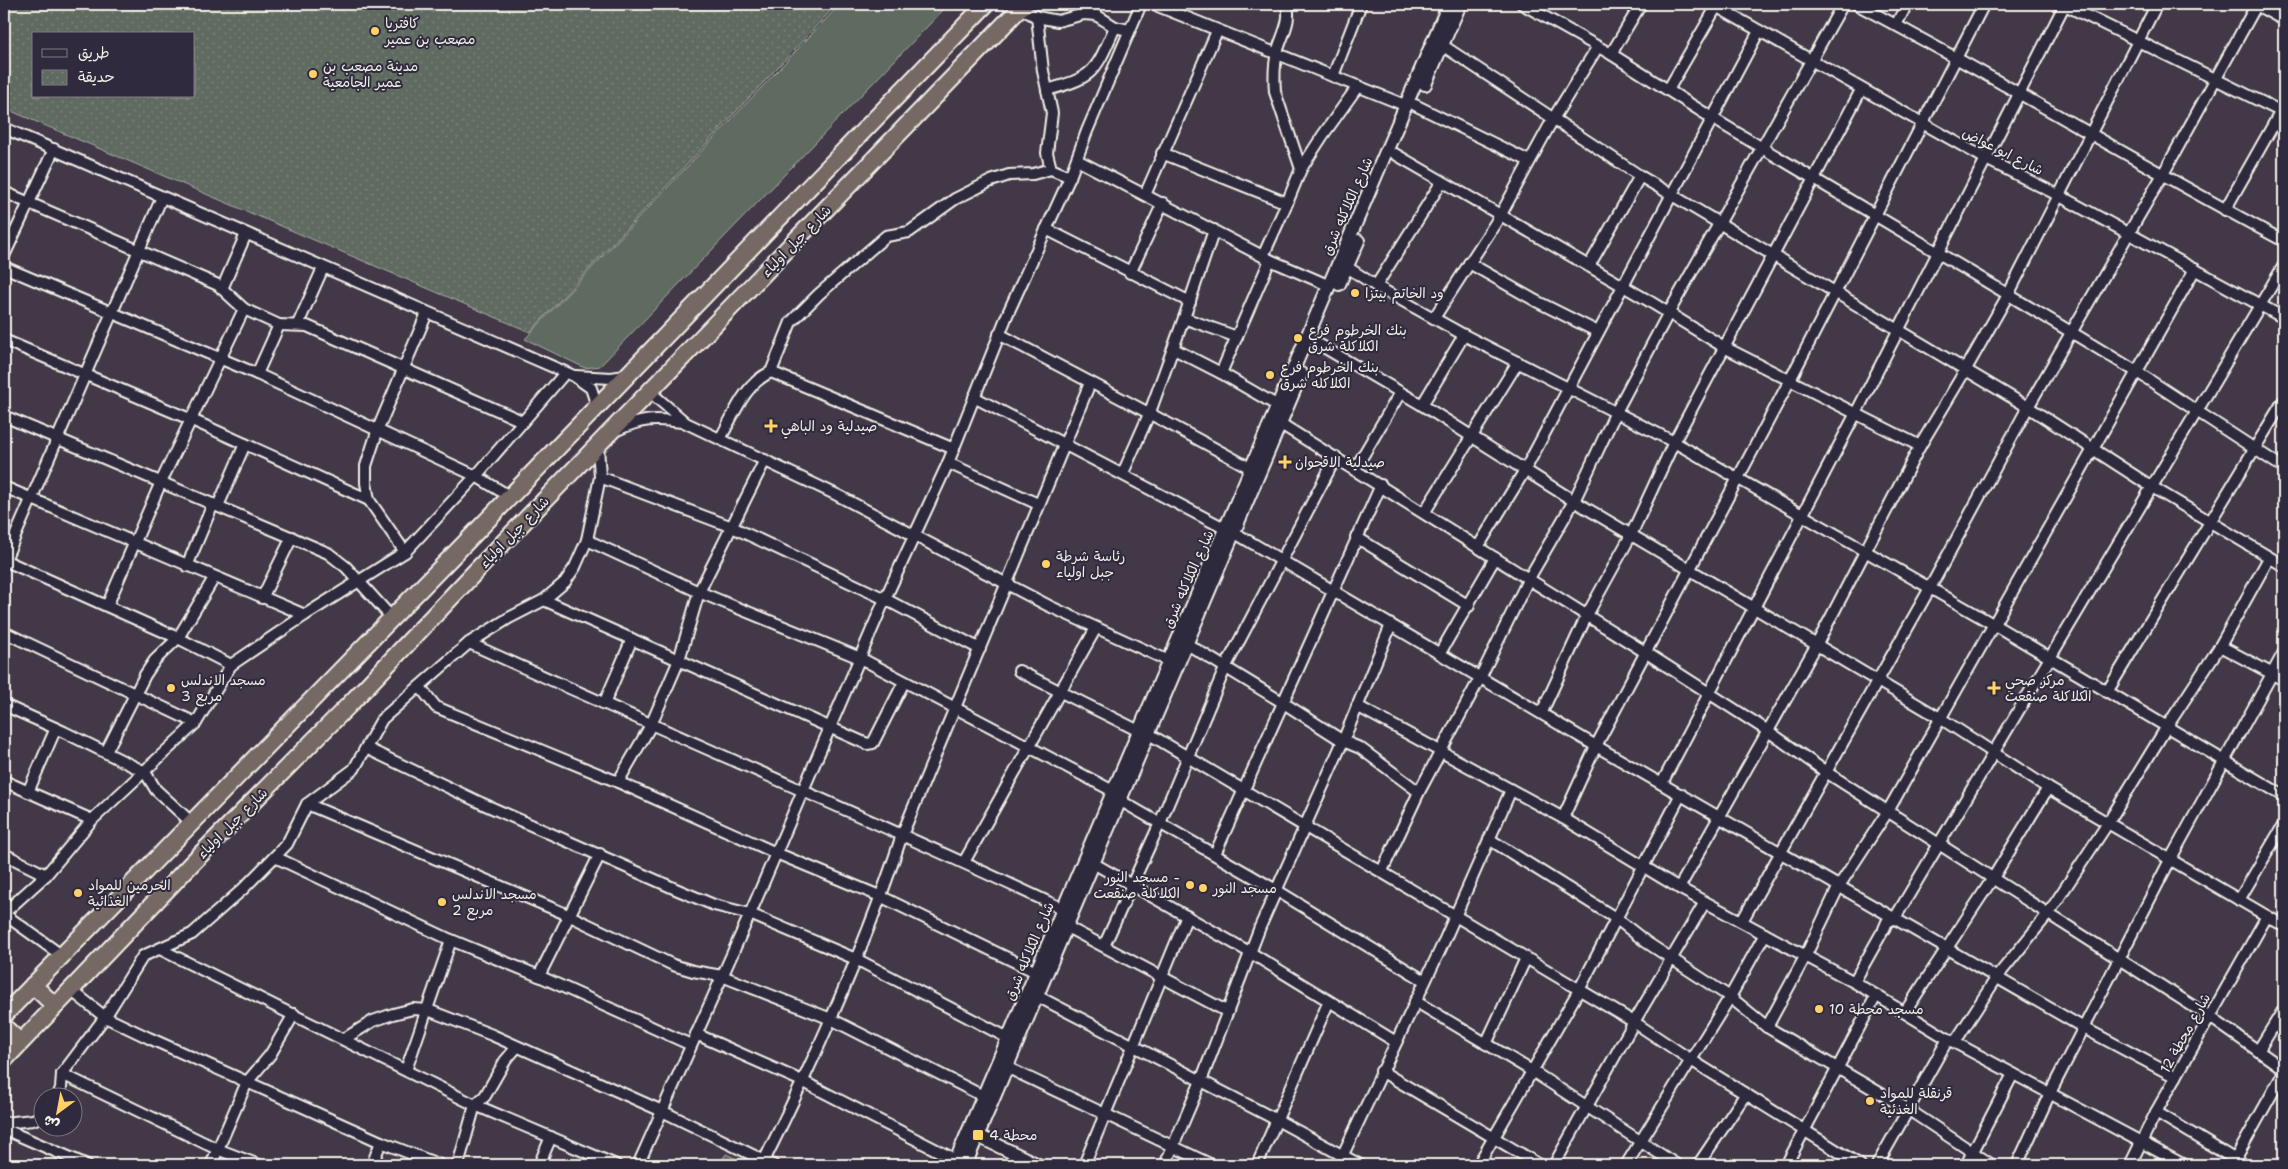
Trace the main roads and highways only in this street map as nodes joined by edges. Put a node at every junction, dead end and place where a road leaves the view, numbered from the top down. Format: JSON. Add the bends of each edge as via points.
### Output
{"nodes":[{"id":1,"x":986,"y":4,"type":"edge"},
{"id":2,"x":1022,"y":6,"type":"edge"},
{"id":3,"x":33,"y":985,"type":"junction"},
{"id":4,"x":55,"y":1006,"type":"junction"},
{"id":5,"x":4,"y":1015,"type":"edge"},
{"id":6,"x":4,"y":1027,"type":"edge"},
{"id":7,"x":20,"y":1042,"type":"junction"},
{"id":8,"x":4,"y":1060,"type":"edge"}],
"edges":[{"from":1,"to":3,"type":"highway","name":"شارع جبل اولياء"},
{"from":2,"to":4,"type":"highway","name":"شارع جبل اولياء"},
{"from":3,"to":4,"type":"highway"},
{"from":3,"to":5,"type":"highway","name":"شارع جبل اولياء"},
{"from":4,"to":7,"type":"highway","name":"شارع جبل اولياء"},
{"from":6,"to":7,"type":"highway"},
{"from":7,"to":8,"type":"highway","name":"شارع جبل اولياء"}]}
